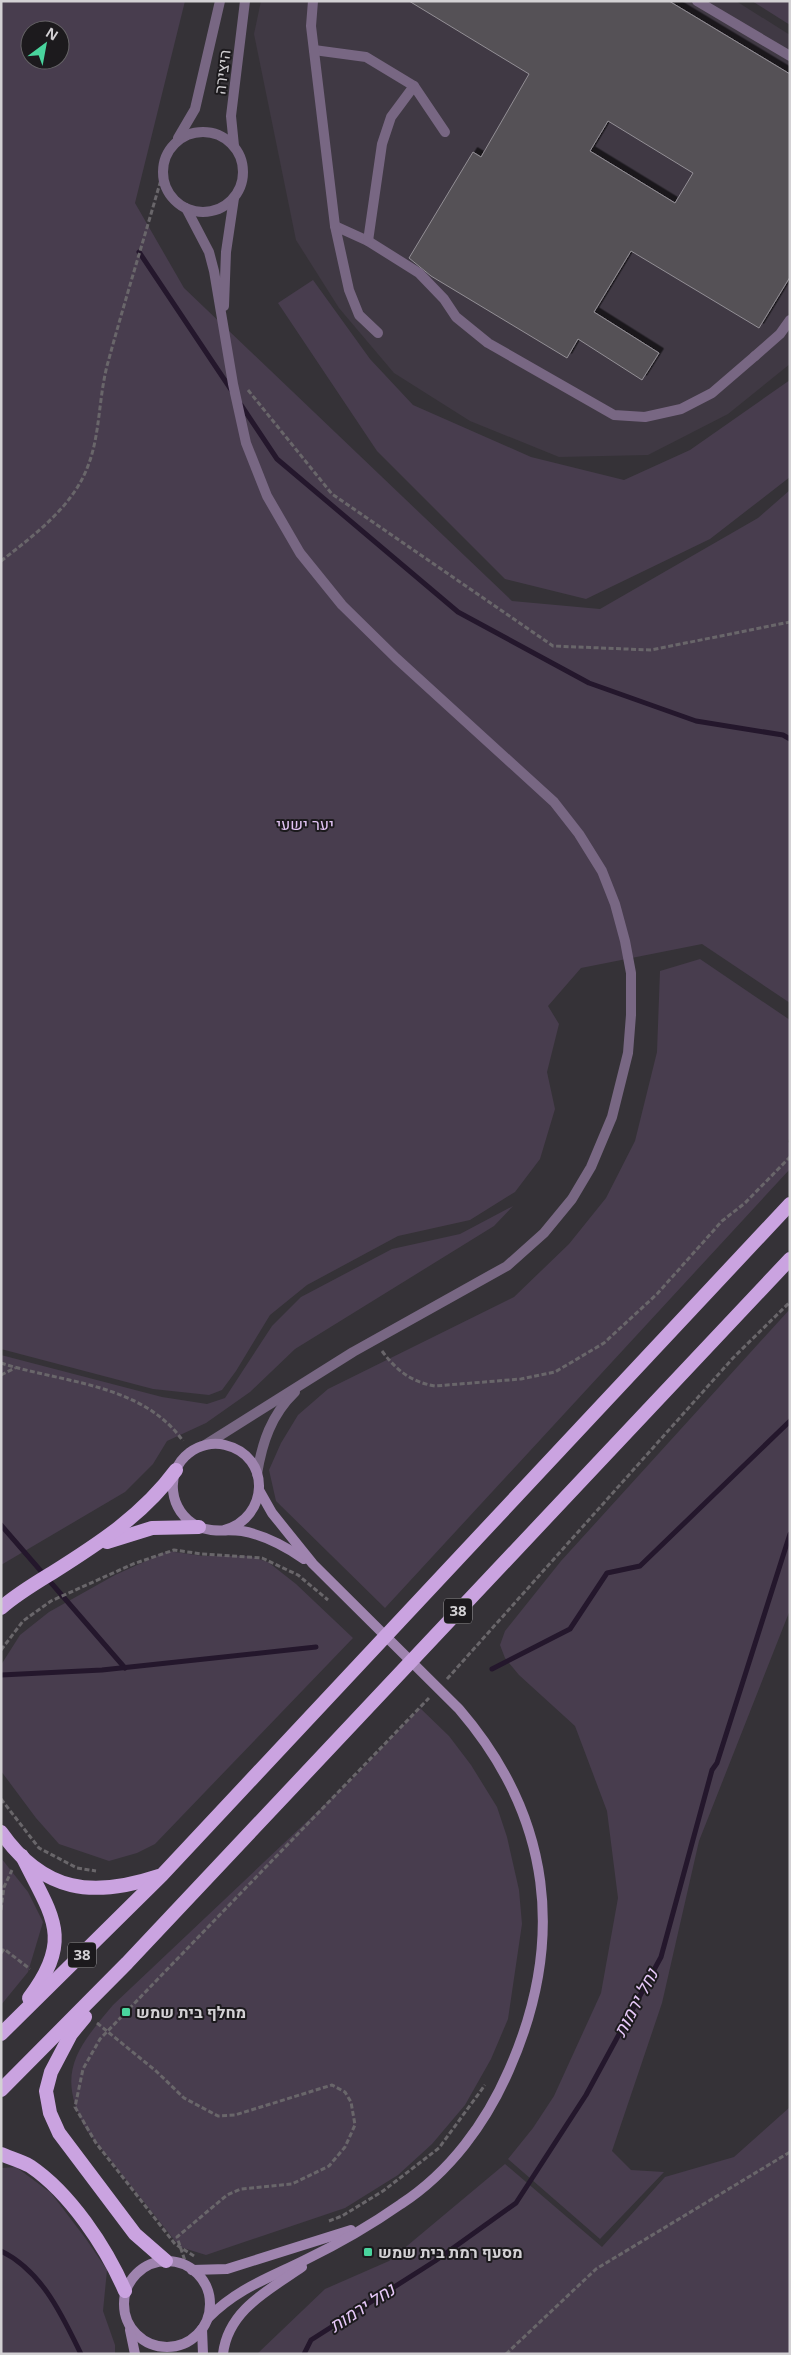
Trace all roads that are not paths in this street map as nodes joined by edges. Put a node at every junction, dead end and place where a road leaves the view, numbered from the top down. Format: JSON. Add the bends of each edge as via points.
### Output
{"nodes":[{"id":1,"x":220,"y":1,"type":"edge"},
{"id":2,"x":246,"y":1,"type":"edge"},
{"id":3,"x":313,"y":1,"type":"edge"},
{"id":4,"x":697,"y":1,"type":"edge"},
{"id":5,"x":314,"y":50,"type":"junction"},
{"id":6,"x":790,"y":56,"type":"edge"},
{"id":7,"x":414,"y":86,"type":"junction"},
{"id":8,"x":445,"y":132,"type":"dead end"},
{"id":9,"x":178,"y":139,"type":"junction"},
{"id":10,"x":234,"y":146,"type":"junction"},
{"id":11,"x":234,"y":198,"type":"junction"},
{"id":12,"x":186,"y":208,"type":"junction"},
{"id":13,"x":336,"y":226,"type":"junction"},
{"id":14,"x":368,"y":241,"type":"junction"},
{"id":15,"x":790,"y":320,"type":"edge"},
{"id":16,"x":222,"y":327,"type":"junction"},
{"id":17,"x":378,"y":333,"type":"dead end"},
{"id":18,"x":790,"y":1204,"type":"edge"},
{"id":19,"x":790,"y":1259,"type":"edge"},
{"id":20,"x":306,"y":1382,"type":"junction"},
{"id":21,"x":204,"y":1446,"type":"junction"},
{"id":22,"x":176,"y":1470,"type":"junction"},
{"id":23,"x":257,"y":1474,"type":"junction"},
{"id":24,"x":259,"y":1490,"type":"junction"},
{"id":25,"x":199,"y":1527,"type":"junction"},
{"id":26,"x":224,"y":1530,"type":"junction"},
{"id":27,"x":90,"y":1548,"type":"junction"},
{"id":28,"x":313,"y":1564,"type":"junction"},
{"id":29,"x":1,"y":1608,"type":"edge"},
{"id":30,"x":1,"y":1832,"type":"edge"},
{"id":31,"x":20,"y":1860,"type":"junction"},
{"id":32,"x":162,"y":1875,"type":"junction"},
{"id":33,"x":127,"y":1963,"type":"junction"},
{"id":34,"x":6,"y":2029,"type":"edge"},
{"id":35,"x":1,"y":2090,"type":"edge"},
{"id":36,"x":1,"y":2154,"type":"edge"},
{"id":37,"x":380,"y":2217,"type":"junction"},
{"id":38,"x":337,"y":2244,"type":"junction"},
{"id":39,"x":166,"y":2261,"type":"junction"},
{"id":40,"x":190,"y":2268,"type":"junction"},
{"id":41,"x":126,"y":2291,"type":"junction"},
{"id":42,"x":208,"y":2318,"type":"junction"},
{"id":43,"x":128,"y":2324,"type":"junction"},
{"id":44,"x":202,"y":2329,"type":"junction"},
{"id":45,"x":135,"y":2354,"type":"edge"},
{"id":46,"x":203,"y":2354,"type":"edge"},
{"id":47,"x":223,"y":2354,"type":"edge"}],
"edges":[{"from":1,"to":9,"type":"street","name":"היצירה","via":[[195,109]]},
{"from":2,"to":10,"type":"street","name":"היצירה","via":[[232,116]]},
{"from":3,"to":5,"type":"street","via":[[311,26]]},
{"from":4,"to":6,"type":"street"},
{"from":5,"to":7,"type":"street","via":[[366,57]]},
{"from":5,"to":13,"type":"street"},
{"from":7,"to":8,"type":"street"},
{"from":7,"to":14,"type":"street","via":[[391,117],[382,144]]},
{"from":9,"to":10,"type":"street","via":[[189,133],[207,132],[225,138]]},
{"from":9,"to":12,"type":"street","via":[[168,150],[162,176],[174,201]]},
{"from":10,"to":11,"type":"street","via":[[243,167],[243,178]]},
{"from":11,"to":12,"type":"street","via":[[211,211],[198,212]]},
{"from":11,"to":16,"type":"street","via":[[226,252]]},
{"from":12,"to":16,"type":"street","via":[[209,252]]},
{"from":13,"to":14,"type":"street"},
{"from":13,"to":17,"type":"street","via":[[349,290],[359,315]]},
{"from":14,"to":15,"type":"street","via":[[419,273],[456,317],[488,343],[614,415],[645,417],[680,409],[712,393],[780,334]]},
{"from":16,"to":20,"type":"street","via":[[246,443],[267,496],[300,553],[342,605],[396,658],[554,802],[602,871],[626,941],[631,973],[628,1053],[622,1085],[603,1141],[572,1199],[544,1233],[507,1266]]},
{"from":18,"to":32,"type":"highway","number":"38"},
{"from":19,"to":33,"type":"highway","number":"38"},
{"from":20,"to":21,"type":"street"},
{"from":20,"to":23,"type":"street","via":[[283,1404],[270,1427]]},
{"from":21,"to":22,"type":"main road","via":[[191,1452]]},
{"from":21,"to":23,"type":"main road","via":[[218,1444],[233,1448],[250,1460]]},
{"from":22,"to":25,"type":"main road","via":[[172,1485],[176,1504],[187,1520]]},
{"from":22,"to":27,"type":"highway","via":[[145,1507]]},
{"from":23,"to":24,"type":"main road"},
{"from":24,"to":26,"type":"main road","via":[[250,1514],[239,1524]]},
{"from":24,"to":28,"type":"main road","via":[[272,1513]]},
{"from":25,"to":26,"type":"main road"},
{"from":25,"to":27,"type":"highway","via":[[152,1528]]},
{"from":26,"to":28,"type":"main road","via":[[264,1537]]},
{"from":27,"to":29,"type":"highway","via":[[19,1592]]},
{"from":28,"to":37,"type":"main road","via":[[479,1732],[496,1758],[526,1819],[542,1888],[542,1965],[536,1998],[502,2085],[468,2141],[446,2167],[402,2204]]},
{"from":30,"to":31,"type":"highway"},
{"from":31,"to":32,"type":"highway","via":[[60,1883],[76,1887],[127,1886]]},
{"from":31,"to":34,"type":"highway","via":[[49,1911],[55,1934],[51,1965]]},
{"from":32,"to":34,"type":"highway","number":"38"},
{"from":33,"to":35,"type":"highway","number":"38"},
{"from":33,"to":39,"type":"highway","via":[[71,2034],[51,2072],[46,2091],[50,2113],[59,2134],[136,2234]]},
{"from":36,"to":41,"type":"highway","via":[[29,2166],[59,2192],[108,2256]]},
{"from":37,"to":38,"type":"main road"},
{"from":37,"to":40,"type":"main road","via":[[249,2264],[215,2271]]},
{"from":38,"to":42,"type":"main road","via":[[239,2292]]},
{"from":38,"to":47,"type":"main road","via":[[262,2294],[242,2312],[228,2332]]},
{"from":39,"to":40,"type":"main road"},
{"from":39,"to":41,"type":"main road","via":[[141,2270],[132,2278]]},
{"from":40,"to":42,"type":"main road","via":[[207,2288]]},
{"from":41,"to":43,"type":"main road","via":[[123,2307]]},
{"from":42,"to":44,"type":"main road"},
{"from":43,"to":44,"type":"main road","via":[[146,2342],[164,2348],[182,2345]]},
{"from":43,"to":45,"type":"main road"},
{"from":44,"to":46,"type":"main road"}]}
